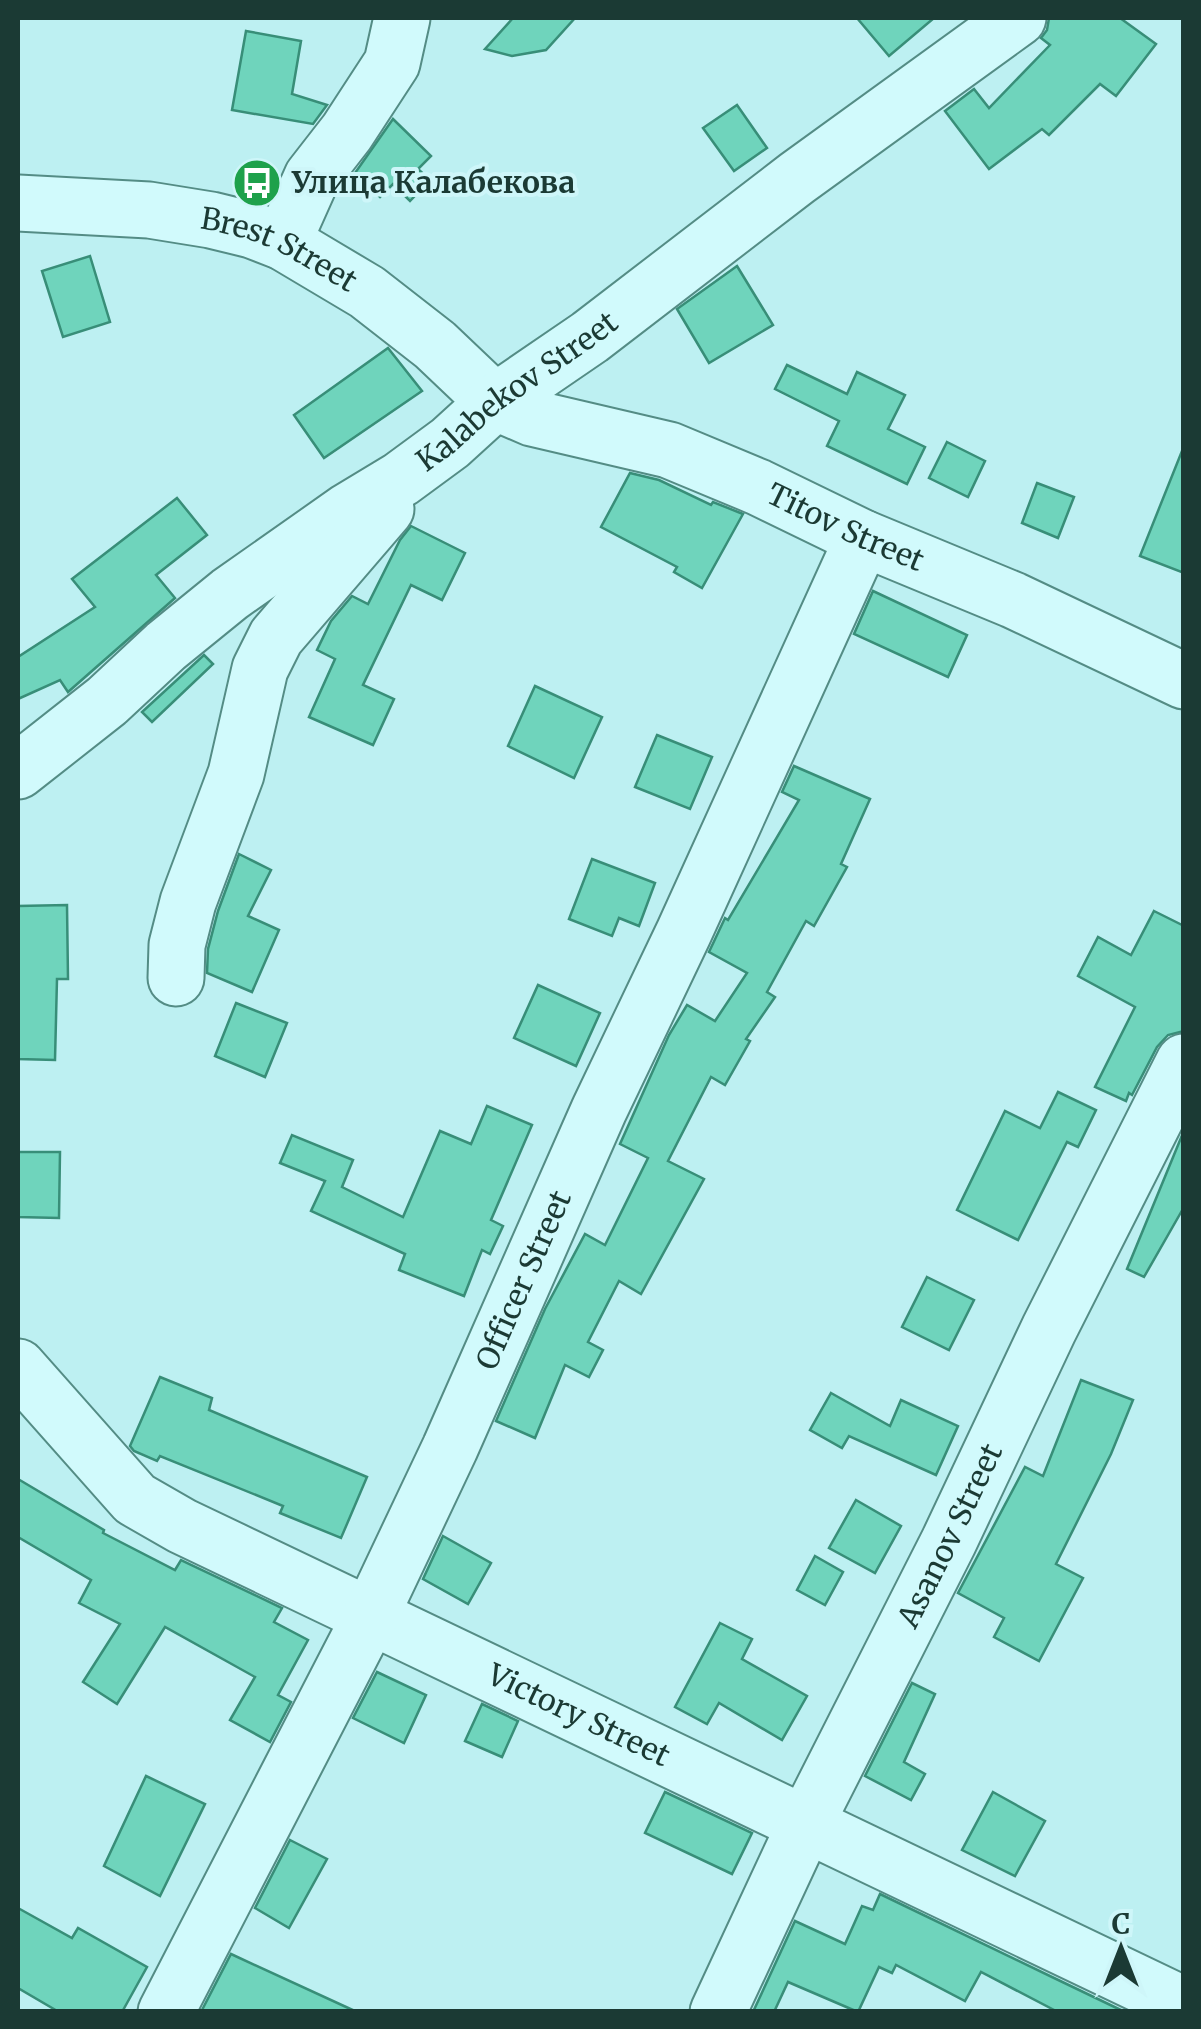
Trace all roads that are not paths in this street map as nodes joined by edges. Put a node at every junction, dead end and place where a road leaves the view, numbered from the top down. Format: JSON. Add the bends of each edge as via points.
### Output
{"nodes":[{"id":1,"x":402,"y":18,"type":"edge"},
{"id":2,"x":1018,"y":18,"type":"edge"},
{"id":3,"x":18,"y":203,"type":"edge"},
{"id":4,"x":283,"y":242,"type":"junction"},
{"id":5,"x":496,"y":402,"type":"junction"},
{"id":6,"x":402,"y":479,"type":"junction"},
{"id":7,"x":863,"y":538,"type":"junction"},
{"id":8,"x":1184,"y":680,"type":"edge"},
{"id":9,"x":18,"y":771,"type":"edge"},
{"id":10,"x":176,"y":978,"type":"dead end"},
{"id":11,"x":1184,"y":1062,"type":"edge"},
{"id":12,"x":18,"y":1367,"type":"edge"},
{"id":13,"x":370,"y":1616,"type":"junction"},
{"id":14,"x":806,"y":1822,"type":"junction"},
{"id":15,"x":1184,"y":2005,"type":"edge"},
{"id":16,"x":166,"y":2012,"type":"edge"},
{"id":17,"x":718,"y":2012,"type":"edge"}],
"edges":[{"from":1,"to":4,"type":"street","via":[[392,63],[312,177]]},
{"from":2,"to":5,"type":"street","name":"Kalabekov Street"},
{"from":3,"to":4,"type":"street","name":"Brest Street","via":[[149,210]]},
{"from":4,"to":5,"type":"street","name":"Brest Street","via":[[367,292]]},
{"from":5,"to":6,"type":"street","name":"Kalabekov Street"},
{"from":5,"to":7,"type":"street","name":"Titov Street","via":[[532,418],[669,450]]},
{"from":6,"to":9,"type":"street","name":"Kalabekov Street","via":[[230,594]]},
{"from":6,"to":10,"type":"street","via":[[380,518],[276,637],[260,669],[236,774],[188,902]]},
{"from":7,"to":8,"type":"street","name":"Titov Street"},
{"from":7,"to":13,"type":"street","name":"Officer Street"},
{"from":11,"to":14,"type":"street","name":"Asanov Street"},
{"from":12,"to":13,"type":"street","name":"Victory Street","via":[[135,1499]]},
{"from":13,"to":14,"type":"street","name":"Victory Street"},
{"from":13,"to":16,"type":"street","name":"Officer Street"},
{"from":14,"to":15,"type":"street","name":"Victory Street"},
{"from":14,"to":17,"type":"street","name":"Asanov Street"}]}
